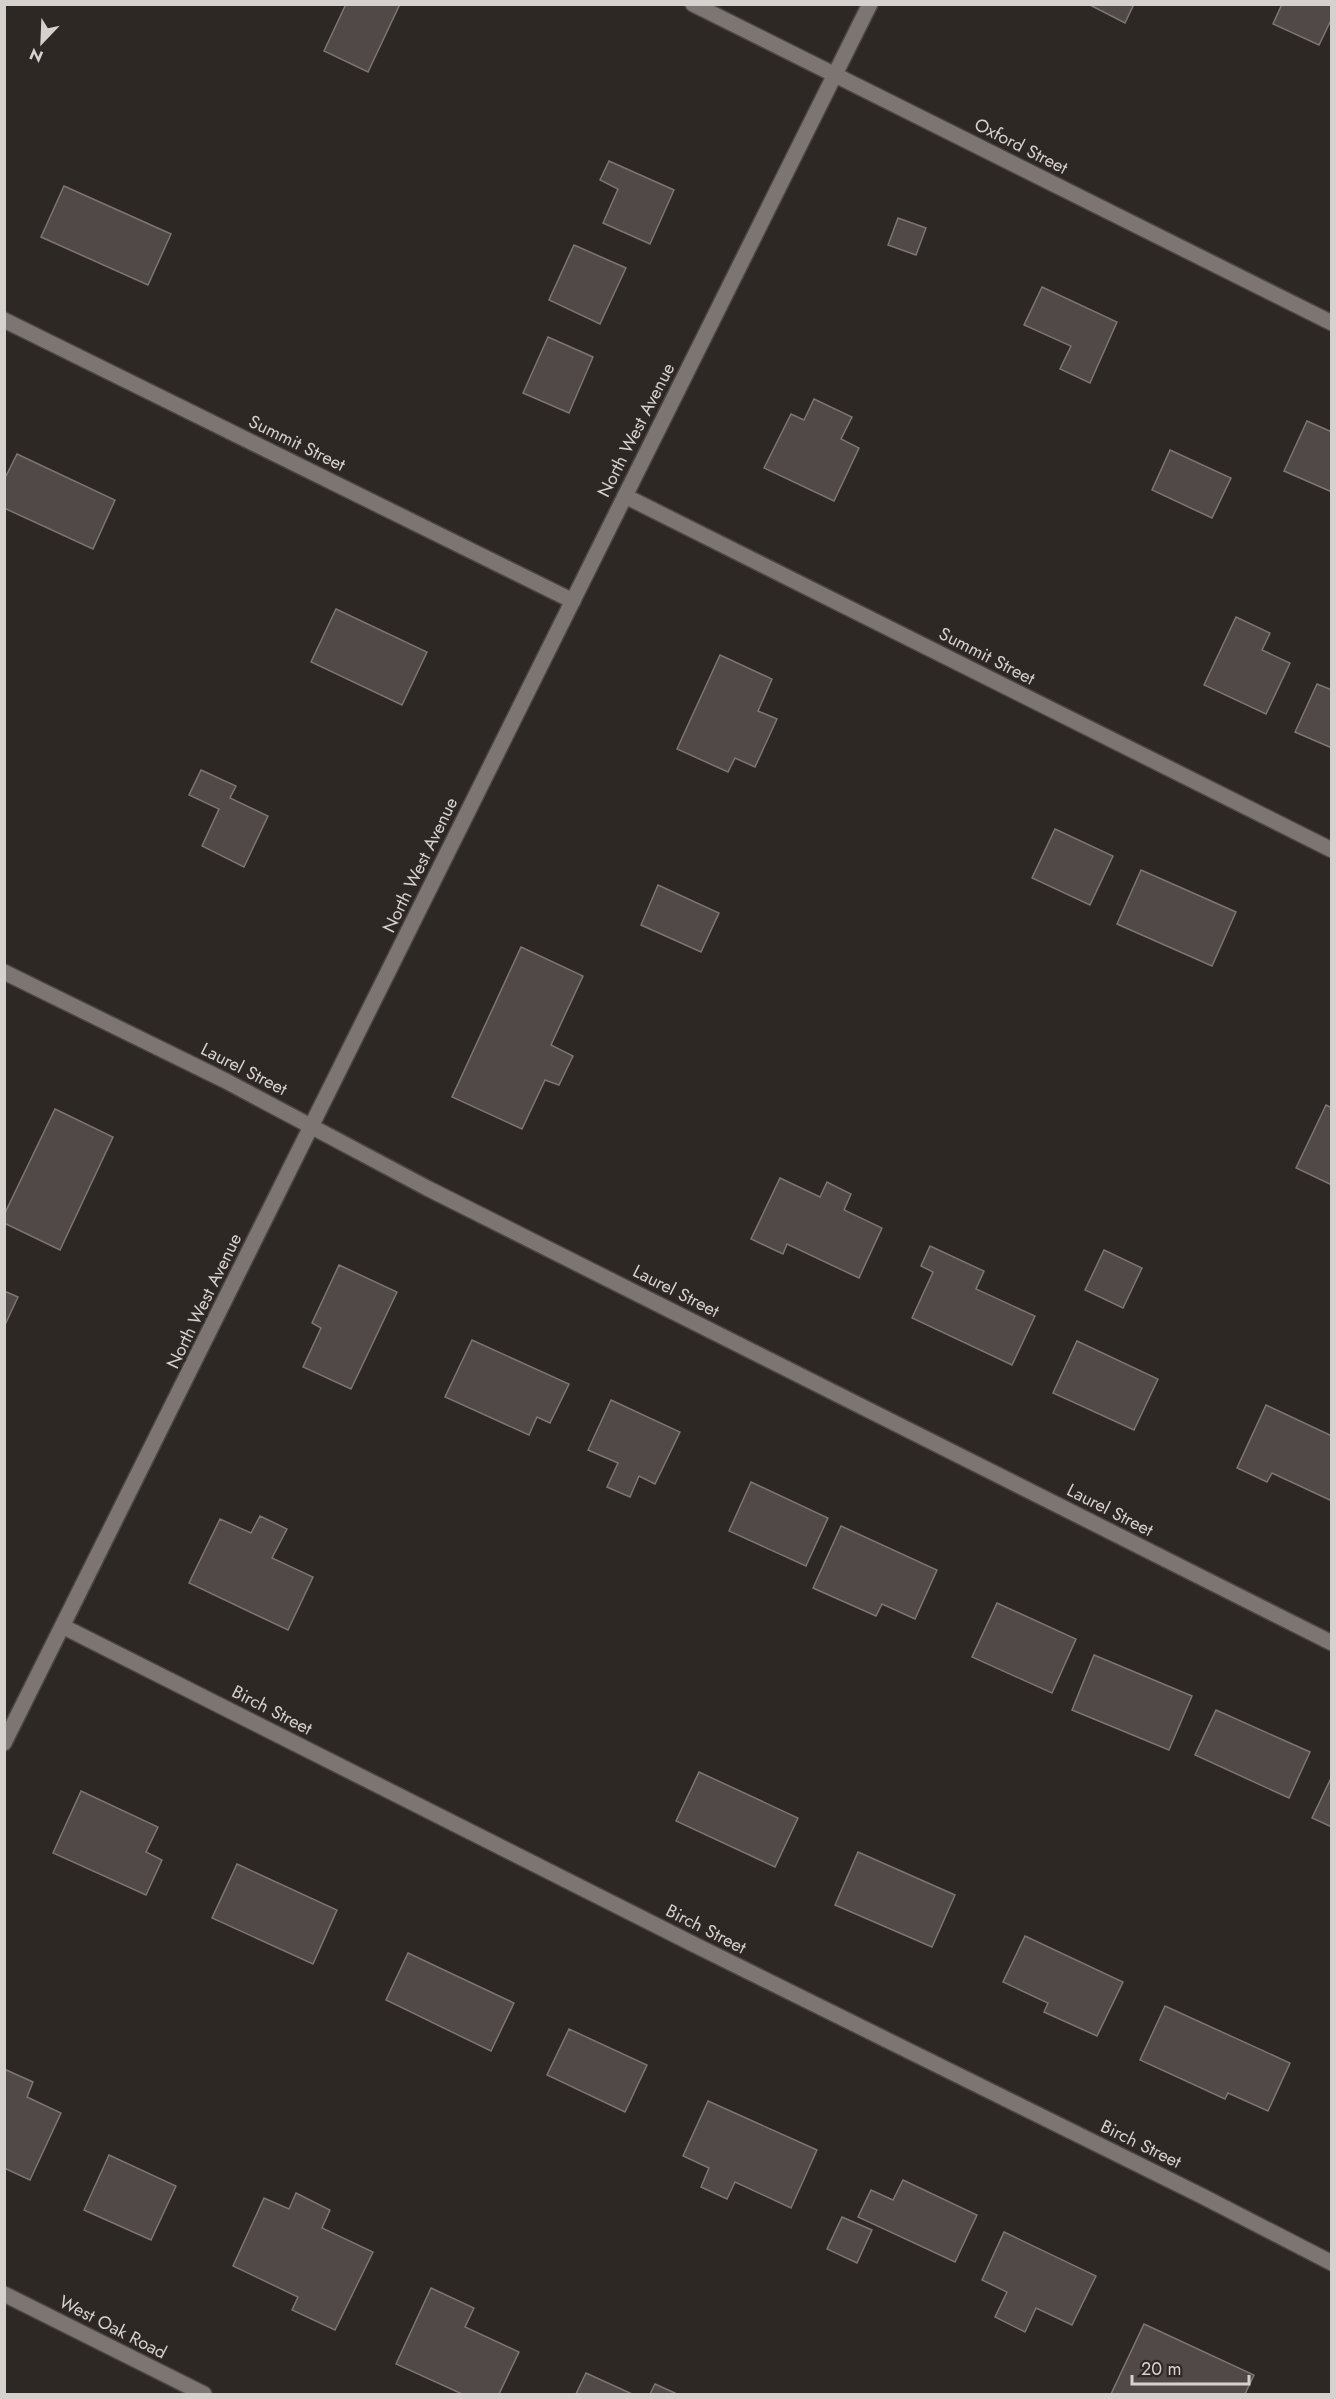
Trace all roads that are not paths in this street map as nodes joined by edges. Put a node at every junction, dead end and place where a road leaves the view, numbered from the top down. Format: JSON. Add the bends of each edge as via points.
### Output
{"nodes":[{"id":1,"x":693,"y":4,"type":"edge"},
{"id":2,"x":870,"y":4,"type":"edge"},
{"id":3,"x":835,"y":75,"type":"junction"},
{"id":4,"x":4,"y":320,"type":"edge"},
{"id":5,"x":1332,"y":323,"type":"edge"},
{"id":6,"x":625,"y":496,"type":"junction"},
{"id":7,"x":573,"y":601,"type":"junction"},
{"id":8,"x":1332,"y":850,"type":"edge"},
{"id":9,"x":4,"y":972,"type":"edge"},
{"id":10,"x":312,"y":1126,"type":"junction"},
{"id":11,"x":64,"y":1627,"type":"junction"},
{"id":12,"x":1332,"y":1643,"type":"edge"},
{"id":13,"x":4,"y":1743,"type":"edge"},
{"id":14,"x":1332,"y":2263,"type":"edge"},
{"id":15,"x":4,"y":2294,"type":"edge"},
{"id":16,"x":204,"y":2394,"type":"edge"}],
"edges":[{"from":1,"to":3,"type":"street","name":"Oxford Street"},
{"from":2,"to":3,"type":"street","name":"North West Avenue"},
{"from":3,"to":5,"type":"street","name":"Oxford Street"},
{"from":3,"to":6,"type":"street","name":"North West Avenue"},
{"from":4,"to":7,"type":"street","name":"Summit Street"},
{"from":6,"to":7,"type":"street","name":"North West Avenue"},
{"from":6,"to":8,"type":"street","name":"Summit Street"},
{"from":7,"to":10,"type":"street","name":"North West Avenue"},
{"from":9,"to":10,"type":"street","name":"Laurel Street"},
{"from":10,"to":11,"type":"street","name":"North West Avenue"},
{"from":10,"to":12,"type":"street","name":"Laurel Street","via":[[427,1188]]},
{"from":11,"to":13,"type":"street","name":"North West Avenue"},
{"from":11,"to":14,"type":"street","name":"Birch Street"},
{"from":15,"to":16,"type":"street","name":"West Oak Road"}]}
